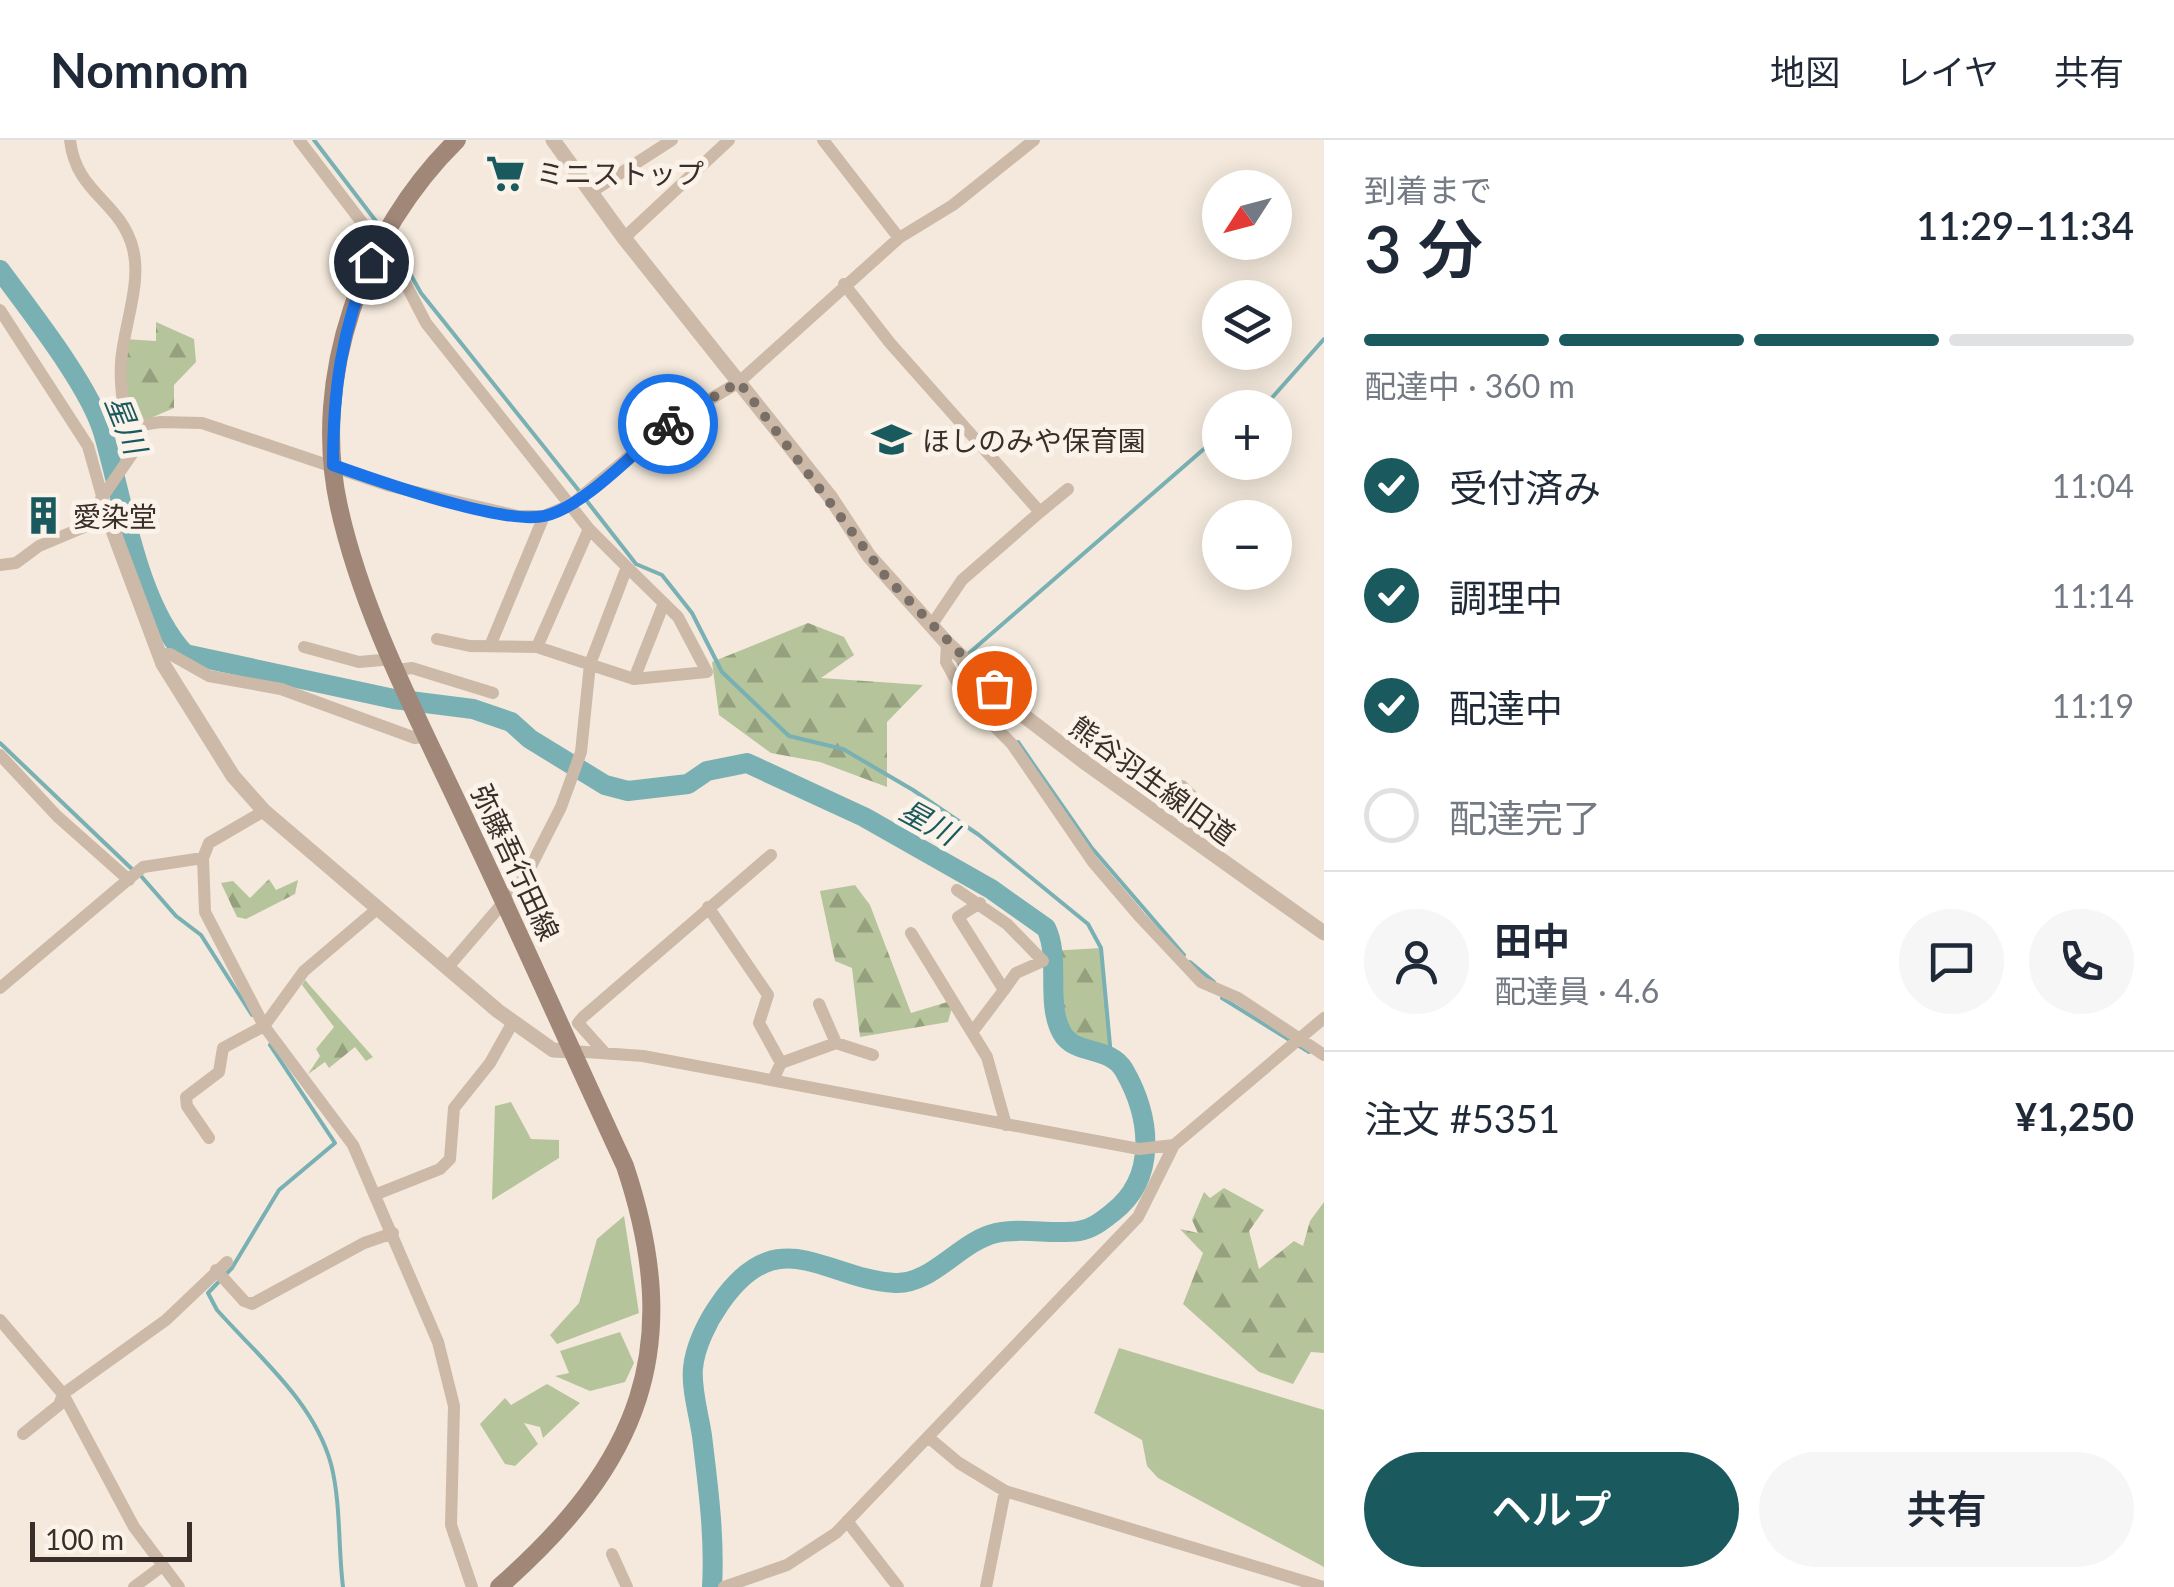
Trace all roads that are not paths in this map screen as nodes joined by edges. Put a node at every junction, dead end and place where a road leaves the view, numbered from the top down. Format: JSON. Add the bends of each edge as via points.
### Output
{"nodes":[{"id":1,"x":70,"y":140,"type":"edge"},
{"id":2,"x":299,"y":140,"type":"edge"},
{"id":3,"x":457,"y":140,"type":"edge"},
{"id":4,"x":553,"y":140,"type":"edge"},
{"id":5,"x":672,"y":140,"type":"edge"},
{"id":6,"x":730,"y":140,"type":"edge"},
{"id":7,"x":823,"y":140,"type":"edge"},
{"id":8,"x":1034,"y":140,"type":"edge"},
{"id":9,"x":590,"y":194,"type":"junction"},
{"id":10,"x":624,"y":238,"type":"junction"},
{"id":11,"x":900,"y":238,"type":"junction"},
{"id":12,"x":380,"y":244,"type":"junction"},
{"id":13,"x":844,"y":284,"type":"junction"},
{"id":14,"x":0,"y":310,"type":"edge"},
{"id":15,"x":739,"y":382,"type":"junction"},
{"id":16,"x":127,"y":427,"type":"junction"},
{"id":17,"x":333,"y":465,"type":"junction"},
{"id":18,"x":1068,"y":489,"type":"dead end"},
{"id":19,"x":101,"y":499,"type":"junction"},
{"id":20,"x":572,"y":504,"type":"junction"},
{"id":21,"x":1040,"y":512,"type":"junction"},
{"id":22,"x":544,"y":516,"type":"junction"},
{"id":23,"x":108,"y":517,"type":"junction"},
{"id":24,"x":589,"y":529,"type":"junction"},
{"id":25,"x":0,"y":565,"type":"edge"},
{"id":26,"x":627,"y":567,"type":"junction"},
{"id":27,"x":664,"y":602,"type":"junction"},
{"id":28,"x":931,"y":626,"type":"junction"},
{"id":29,"x":437,"y":639,"type":"dead end"},
{"id":30,"x":490,"y":646,"type":"junction"},
{"id":31,"x":304,"y":647,"type":"dead end"},
{"id":32,"x":538,"y":647,"type":"junction"},
{"id":33,"x":957,"y":653,"type":"junction"},
{"id":34,"x":158,"y":654,"type":"junction"},
{"id":35,"x":590,"y":664,"type":"junction"},
{"id":36,"x":397,"y":669,"type":"junction"},
{"id":37,"x":634,"y":678,"type":"junction"},
{"id":38,"x":494,"y":693,"type":"dead end"},
{"id":39,"x":425,"y":732,"type":"junction"},
{"id":40,"x":0,"y":755,"type":"edge"},
{"id":41,"x":1182,"y":786,"type":"dead end"},
{"id":42,"x":264,"y":811,"type":"junction"},
{"id":43,"x":1188,"y":837,"type":"junction"},
{"id":44,"x":772,"y":855,"type":"dead end"},
{"id":45,"x":202,"y":858,"type":"junction"},
{"id":46,"x":129,"y":880,"type":"junction"},
{"id":47,"x":958,"y":890,"type":"dead end"},
{"id":48,"x":505,"y":903,"type":"junction"},
{"id":49,"x":980,"y":904,"type":"junction"},
{"id":50,"x":708,"y":906,"type":"junction"},
{"id":51,"x":377,"y":909,"type":"junction"},
{"id":52,"x":911,"y":933,"type":"dead end"},
{"id":53,"x":1324,"y":934,"type":"edge"},
{"id":54,"x":448,"y":967,"type":"junction"},
{"id":55,"x":0,"y":988,"type":"edge"},
{"id":56,"x":1004,"y":990,"type":"junction"},
{"id":57,"x":819,"y":1004,"type":"dead end"},
{"id":58,"x":1324,"y":1018,"type":"edge"},
{"id":59,"x":512,"y":1022,"type":"junction"},
{"id":60,"x":264,"y":1026,"type":"junction"},
{"id":61,"x":972,"y":1031,"type":"junction"},
{"id":62,"x":1295,"y":1042,"type":"junction"},
{"id":63,"x":836,"y":1043,"type":"junction"},
{"id":64,"x":572,"y":1051,"type":"junction"},
{"id":65,"x":604,"y":1052,"type":"junction"},
{"id":66,"x":873,"y":1055,"type":"dead end"},
{"id":67,"x":1324,"y":1055,"type":"edge"},
{"id":68,"x":781,"y":1063,"type":"junction"},
{"id":69,"x":773,"y":1080,"type":"junction"},
{"id":70,"x":1006,"y":1125,"type":"junction"},
{"id":71,"x":209,"y":1138,"type":"dead end"},
{"id":72,"x":1169,"y":1146,"type":"junction"},
{"id":73,"x":377,"y":1194,"type":"junction"},
{"id":74,"x":393,"y":1233,"type":"junction"},
{"id":75,"x":0,"y":1320,"type":"edge"},
{"id":76,"x":63,"y":1394,"type":"junction"},
{"id":77,"x":22,"y":1434,"type":"dead end"},
{"id":78,"x":928,"y":1437,"type":"junction"},
{"id":79,"x":1005,"y":1491,"type":"junction"},
{"id":80,"x":848,"y":1522,"type":"junction"},
{"id":81,"x":612,"y":1554,"type":"dead end"},
{"id":82,"x":160,"y":1567,"type":"junction"},
{"id":83,"x":726,"y":1586,"type":"edge"},
{"id":84,"x":134,"y":1587,"type":"edge"},
{"id":85,"x":178,"y":1587,"type":"edge"},
{"id":86,"x":472,"y":1587,"type":"edge"},
{"id":87,"x":499,"y":1587,"type":"edge"},
{"id":88,"x":627,"y":1587,"type":"edge"},
{"id":89,"x":898,"y":1587,"type":"edge"},
{"id":90,"x":986,"y":1587,"type":"edge"},
{"id":91,"x":1323,"y":1587,"type":"edge"}],
"edges":[{"from":1,"to":16,"type":"street","via":[[85,186],[121,219],[134,252],[120,365]]},
{"from":2,"to":12,"type":"street"},
{"from":3,"to":12,"type":"main road","name":"弥藤吾行田線","via":[[425,174]]},
{"from":4,"to":9,"type":"street","name":"熊谷羽生線旧道"},
{"from":5,"to":9,"type":"street"},
{"from":6,"to":10,"type":"street"},
{"from":7,"to":11,"type":"street"},
{"from":8,"to":11,"type":"street"},
{"from":9,"to":10,"type":"street","name":"熊谷羽生線旧道"},
{"from":10,"to":15,"type":"street","name":"熊谷羽生線旧道"},
{"from":11,"to":13,"type":"street"},
{"from":12,"to":17,"type":"main road","name":"弥藤吾行田線","via":[[340,353]]},
{"from":12,"to":20,"type":"street","via":[[426,323]]},
{"from":13,"to":15,"type":"street"},
{"from":13,"to":21,"type":"street"},
{"from":14,"to":19,"type":"street","via":[[88,446]]},
{"from":15,"to":20,"type":"street","via":[[667,425]]},
{"from":15,"to":28,"type":"street","name":"熊谷羽生線旧道","via":[[868,556]]},
{"from":16,"to":17,"type":"street","via":[[202,423]]},
{"from":16,"to":19,"type":"street","via":[[132,454]]},
{"from":17,"to":22,"type":"street","via":[[449,501]]},
{"from":17,"to":36,"type":"main road","name":"弥藤吾行田線","via":[[346,538]]},
{"from":18,"to":21,"type":"street"},
{"from":19,"to":23,"type":"street"},
{"from":20,"to":22,"type":"street"},
{"from":20,"to":24,"type":"street"},
{"from":21,"to":28,"type":"street","via":[[962,580]]},
{"from":22,"to":30,"type":"street"},
{"from":23,"to":25,"type":"street"},
{"from":23,"to":34,"type":"street"},
{"from":24,"to":26,"type":"street"},
{"from":24,"to":32,"type":"street"},
{"from":26,"to":27,"type":"street"},
{"from":26,"to":35,"type":"street"},
{"from":27,"to":37,"type":"street"},
{"from":27,"to":37,"type":"street","via":[[708,672]]},
{"from":28,"to":33,"type":"street","name":"熊谷羽生線旧道"},
{"from":29,"to":30,"type":"street"},
{"from":30,"to":32,"type":"street"},
{"from":31,"to":36,"type":"street"},
{"from":32,"to":35,"type":"street"},
{"from":33,"to":43,"type":"street","name":"熊谷羽生線旧道","via":[[1019,712]]},
{"from":33,"to":62,"type":"street","via":[[946,662],[965,697],[1012,744],[1093,862],[1140,917],[1202,982],[1238,998]]},
{"from":34,"to":39,"type":"street","via":[[209,676],[281,689],[415,738]]},
{"from":34,"to":42,"type":"street","via":[[204,733]]},
{"from":35,"to":37,"type":"street"},
{"from":35,"to":48,"type":"street","via":[[581,752],[526,876]]},
{"from":36,"to":38,"type":"street"},
{"from":36,"to":39,"type":"main road","name":"弥藤吾行田線"},
{"from":39,"to":48,"type":"main road","name":"弥藤吾行田線"},
{"from":40,"to":46,"type":"street"},
{"from":41,"to":43,"type":"street","via":[[1214,818]]},
{"from":42,"to":45,"type":"street","via":[[209,843]]},
{"from":42,"to":51,"type":"street"},
{"from":43,"to":53,"type":"street","name":"熊谷羽生線旧道"},
{"from":44,"to":50,"type":"street"},
{"from":45,"to":46,"type":"street","via":[[143,867]]},
{"from":45,"to":60,"type":"street","via":[[211,930]]},
{"from":46,"to":55,"type":"street"},
{"from":47,"to":49,"type":"street"},
{"from":48,"to":54,"type":"street"},
{"from":48,"to":64,"type":"main road","name":"弥藤吾行田線"},
{"from":49,"to":56,"type":"street","via":[[958,917]]},
{"from":49,"to":56,"type":"street","via":[[1043,961],[1016,973]]},
{"from":50,"to":65,"type":"street","via":[[578,1023]]},
{"from":50,"to":68,"type":"street","via":[[768,995],[760,1023]]},
{"from":51,"to":54,"type":"street"},
{"from":51,"to":60,"type":"street","via":[[304,971]]},
{"from":52,"to":61,"type":"street"},
{"from":54,"to":59,"type":"street"},
{"from":56,"to":61,"type":"street"},
{"from":57,"to":63,"type":"street"},
{"from":58,"to":62,"type":"street"},
{"from":59,"to":64,"type":"street","via":[[553,1050]]},
{"from":59,"to":73,"type":"street","via":[[454,1108],[450,1160]]},
{"from":60,"to":71,"type":"street","via":[[223,1048],[219,1072],[186,1097]]},
{"from":60,"to":73,"type":"street","via":[[353,1146]]},
{"from":61,"to":70,"type":"street"},
{"from":62,"to":67,"type":"street"},
{"from":62,"to":72,"type":"street"},
{"from":63,"to":66,"type":"street"},
{"from":63,"to":68,"type":"street"},
{"from":64,"to":65,"type":"street"},
{"from":64,"to":87,"type":"main road","name":"弥藤吾行田線","via":[[643,1219],[652,1339],[619,1448],[565,1526]]},
{"from":65,"to":69,"type":"street"},
{"from":68,"to":69,"type":"street"},
{"from":69,"to":70,"type":"street"},
{"from":70,"to":72,"type":"street","via":[[1138,1149]]},
{"from":72,"to":78,"type":"street","via":[[1146,1206]]},
{"from":73,"to":74,"type":"street"},
{"from":74,"to":76,"type":"street","via":[[252,1304],[221,1266],[166,1320]]},
{"from":74,"to":86,"type":"street","via":[[438,1342],[454,1406],[451,1525]]},
{"from":75,"to":76,"type":"street"},
{"from":76,"to":77,"type":"street","via":[[59,1405]]},
{"from":76,"to":82,"type":"street"},
{"from":78,"to":79,"type":"street"},
{"from":78,"to":80,"type":"street"},
{"from":79,"to":90,"type":"street"},
{"from":79,"to":91,"type":"street"},
{"from":80,"to":83,"type":"street","via":[[787,1565]]},
{"from":80,"to":89,"type":"street"},
{"from":81,"to":88,"type":"street"},
{"from":82,"to":84,"type":"street"},
{"from":82,"to":85,"type":"street"}]}
